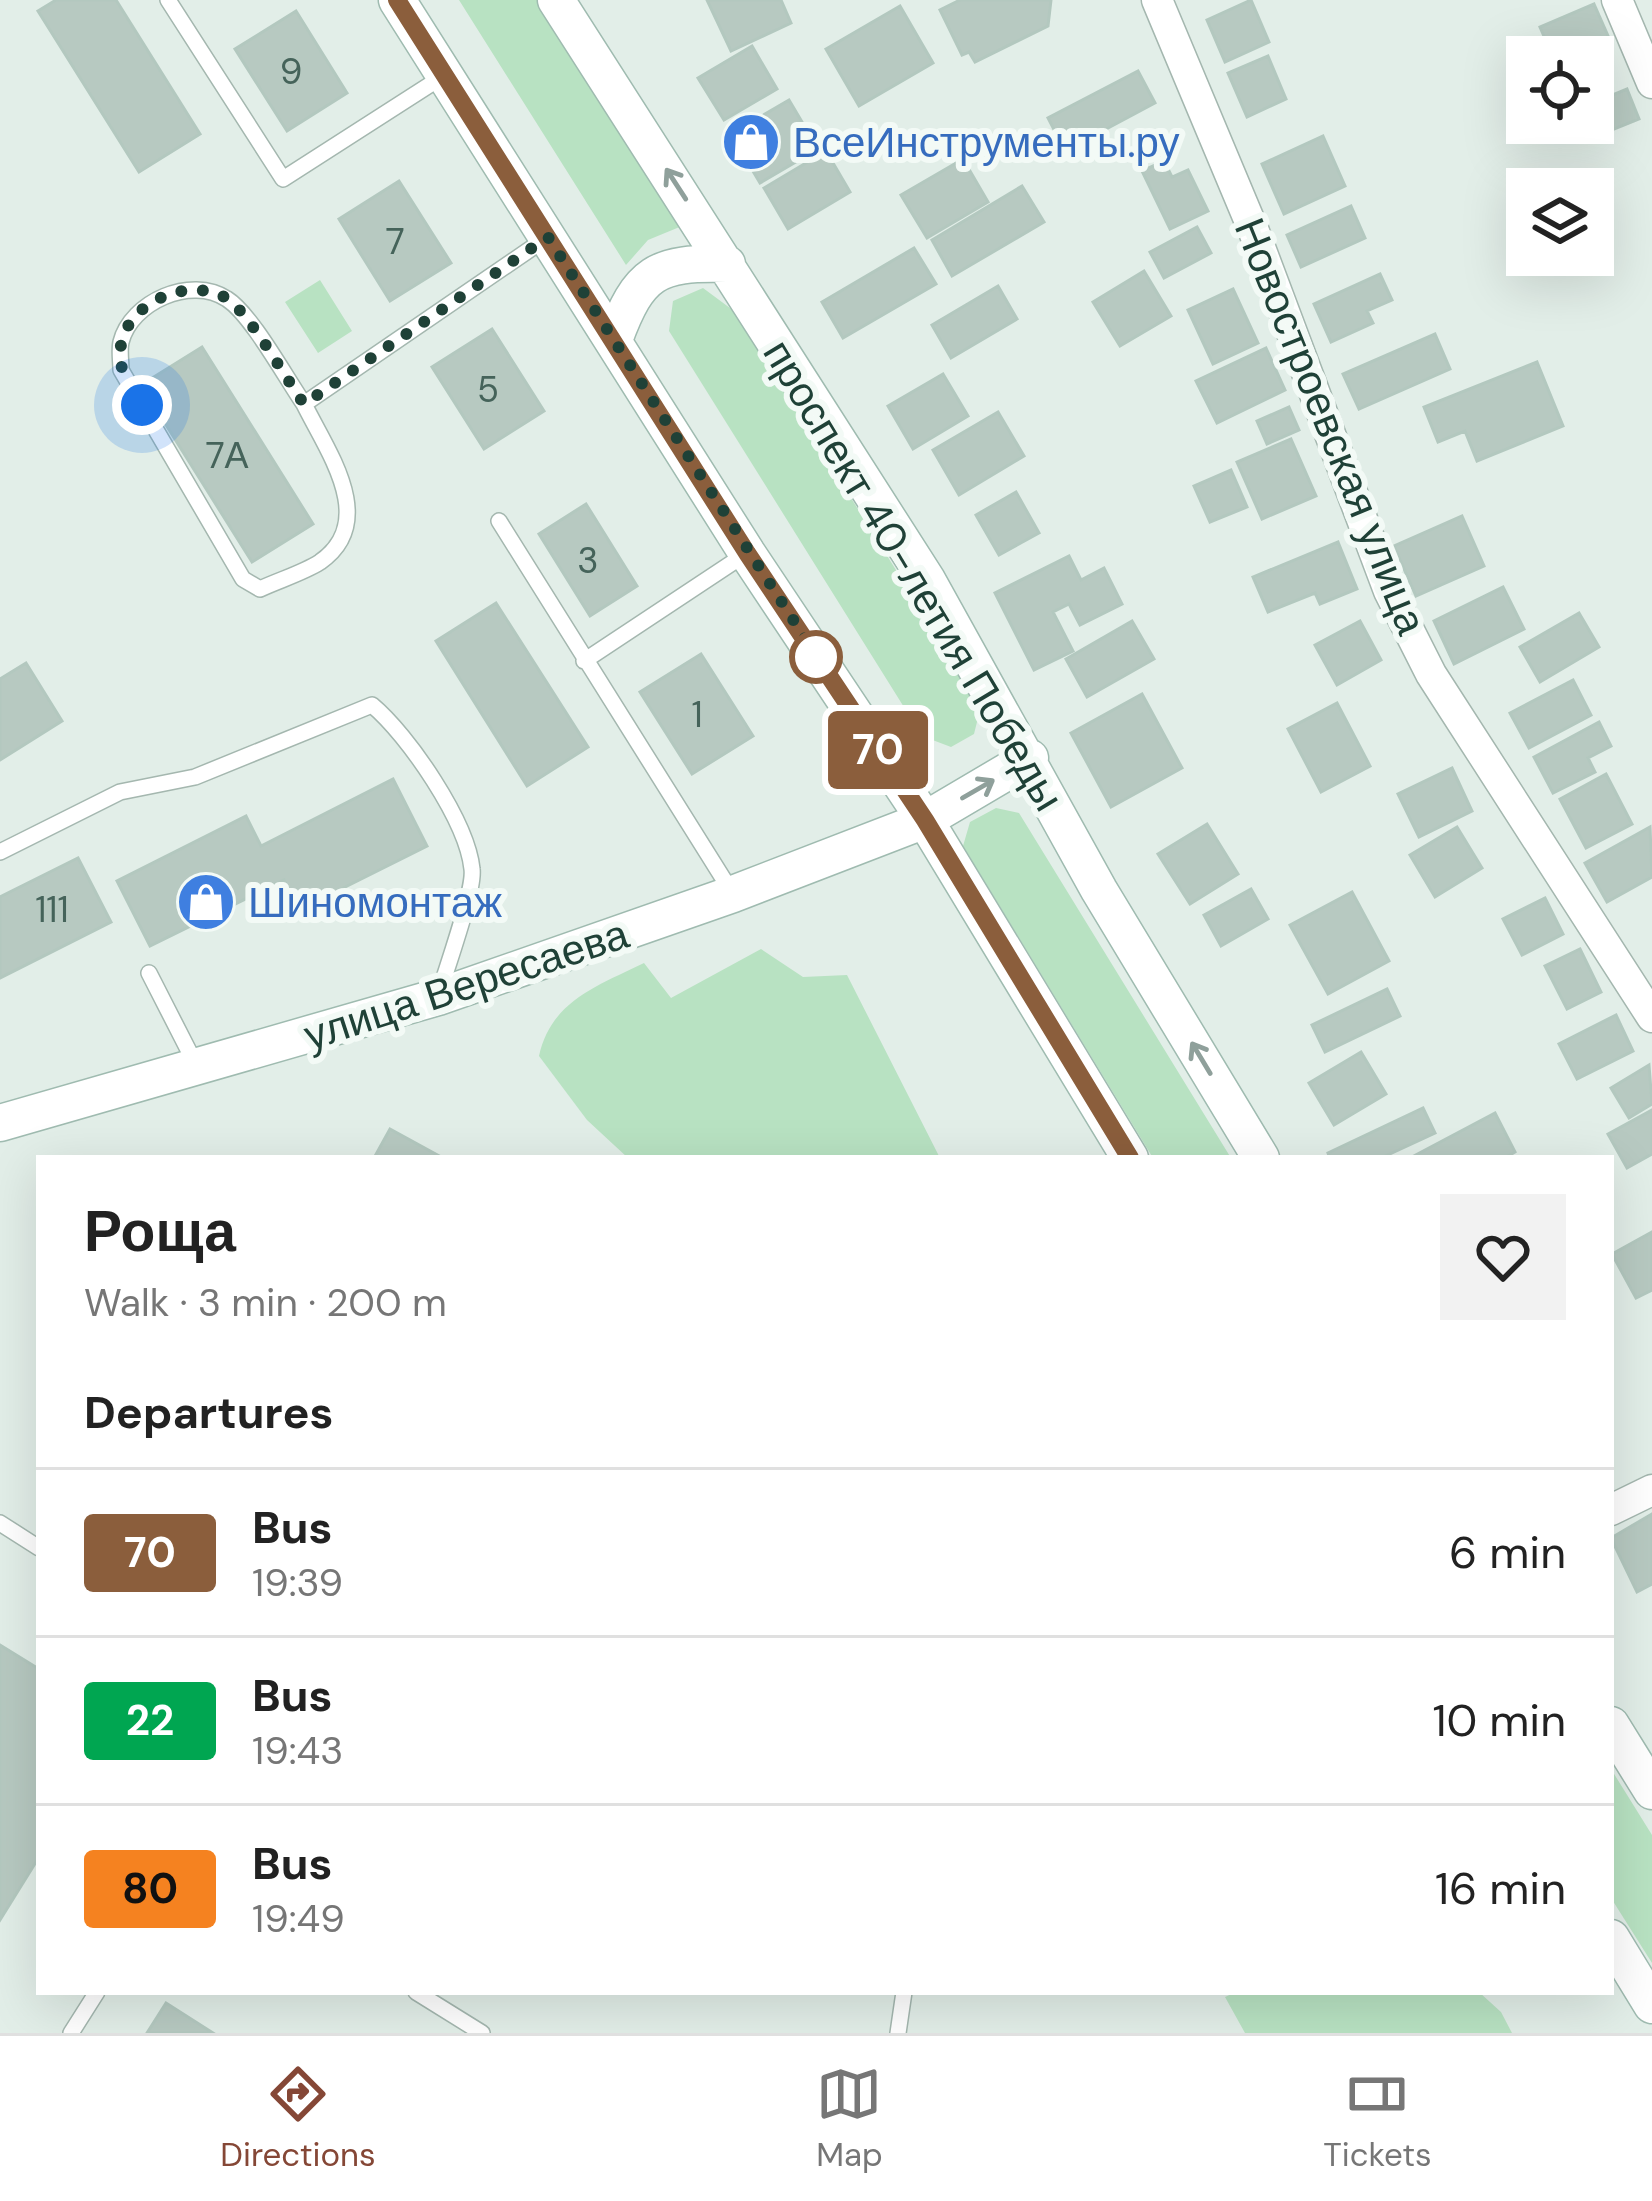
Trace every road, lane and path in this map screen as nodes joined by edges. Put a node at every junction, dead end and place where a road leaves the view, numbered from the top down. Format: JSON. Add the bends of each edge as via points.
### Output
{"nodes":[{"id":1,"x":168,"y":0,"type":"edge"},
{"id":2,"x":397,"y":0,"type":"edge"},
{"id":3,"x":556,"y":0,"type":"edge"},
{"id":4,"x":1157,"y":0,"type":"edge"},
{"id":5,"x":1617,"y":0,"type":"edge"},
{"id":6,"x":445,"y":75,"type":"junction"},
{"id":7,"x":1652,"y":83,"type":"edge"},
{"id":8,"x":548,"y":237,"type":"junction"},
{"id":9,"x":728,"y":264,"type":"junction"},
{"id":10,"x":614,"y":340,"type":"junction"},
{"id":11,"x":304,"y":404,"type":"junction"},
{"id":12,"x":499,"y":521,"type":"dead end"},
{"id":13,"x":747,"y":553,"type":"junction"},
{"id":14,"x":584,"y":661,"type":"junction"},
{"id":15,"x":1030,"y":758,"type":"junction"},
{"id":16,"x":925,"y":820,"type":"junction"},
{"id":17,"x":0,"y":852,"type":"edge"},
{"id":18,"x":733,"y":894,"type":"junction"},
{"id":19,"x":149,"y":973,"type":"dead end"},
{"id":20,"x":438,"y":997,"type":"junction"},
{"id":21,"x":1652,"y":1018,"type":"edge"},
{"id":22,"x":198,"y":1070,"type":"junction"},
{"id":23,"x":0,"y":1123,"type":"edge"},
{"id":24,"x":1128,"y":1155,"type":"edge"},
{"id":25,"x":1259,"y":1155,"type":"edge"},
{"id":26,"x":1652,"y":1490,"type":"edge"},
{"id":27,"x":1614,"y":1509,"type":"edge"},
{"id":28,"x":0,"y":1523,"type":"edge"},
{"id":29,"x":36,"y":1546,"type":"edge"},
{"id":30,"x":1614,"y":1730,"type":"edge"},
{"id":31,"x":1652,"y":1791,"type":"edge"},
{"id":32,"x":1614,"y":1943,"type":"edge"},
{"id":33,"x":1614,"y":1978,"type":"edge"},
{"id":34,"x":95,"y":1995,"type":"edge"},
{"id":35,"x":421,"y":1995,"type":"edge"},
{"id":36,"x":904,"y":1995,"type":"edge"},
{"id":37,"x":1648,"y":1999,"type":"edge"},
{"id":38,"x":71,"y":2033,"type":"edge"},
{"id":39,"x":482,"y":2033,"type":"edge"},
{"id":40,"x":898,"y":2033,"type":"edge"}],
"edges":[{"from":1,"to":6,"type":"lane","via":[[283,179]]},
{"from":2,"to":6,"type":"main road"},
{"from":9,"to":3,"type":"main road","name":"проспект 40-летия Победы","one_way":true},
{"from":4,"to":21,"type":"street","name":"Новостроевская улица","via":[[1389,591],[1431,674]]},
{"from":5,"to":7,"type":"street"},
{"from":6,"to":8,"type":"main road"},
{"from":8,"to":10,"type":"main road"},
{"from":8,"to":11,"type":"lane"},
{"from":9,"to":10,"type":"main road","via":[[652,273],[628,302]]},
{"from":9,"to":15,"type":"main road","name":"проспект 40-летия Победы"},
{"from":10,"to":13,"type":"main road"},
{"from":11,"to":11,"type":"lane","via":[[229,299],[203,290],[161,296],[135,315],[121,343],[121,370],[243,579],[260,589],[320,561],[344,538],[349,496]]},
{"from":12,"to":14,"type":"lane"},
{"from":13,"to":14,"type":"lane"},
{"from":13,"to":16,"type":"main road"},
{"from":14,"to":18,"type":"lane"},
{"from":16,"to":15,"type":"main road","name":"улица Вересаева","one_way":true},
{"from":25,"to":15,"type":"main road","name":"проспект 40-летия Победы","one_way":true,"via":[[1099,890]]},
{"from":16,"to":18,"type":"main road","name":"улица Вересаева"},
{"from":16,"to":24,"type":"main road"},
{"from":17,"to":20,"type":"lane","via":[[120,792],[195,777],[372,705],[403,731],[473,870]]},
{"from":18,"to":20,"type":"main road","name":"улица Вересаева"},
{"from":19,"to":22,"type":"lane"},
{"from":20,"to":22,"type":"main road","name":"улица Вересаева"},
{"from":22,"to":23,"type":"main road","name":"улица Вересаева"},
{"from":26,"to":27,"type":"street"},
{"from":28,"to":29,"type":"lane"},
{"from":30,"to":31,"type":"main road"},
{"from":32,"to":37,"type":"main road"},
{"from":33,"to":37,"type":"lane"},
{"from":34,"to":38,"type":"lane"},
{"from":35,"to":39,"type":"lane"},
{"from":36,"to":40,"type":"lane"}]}
